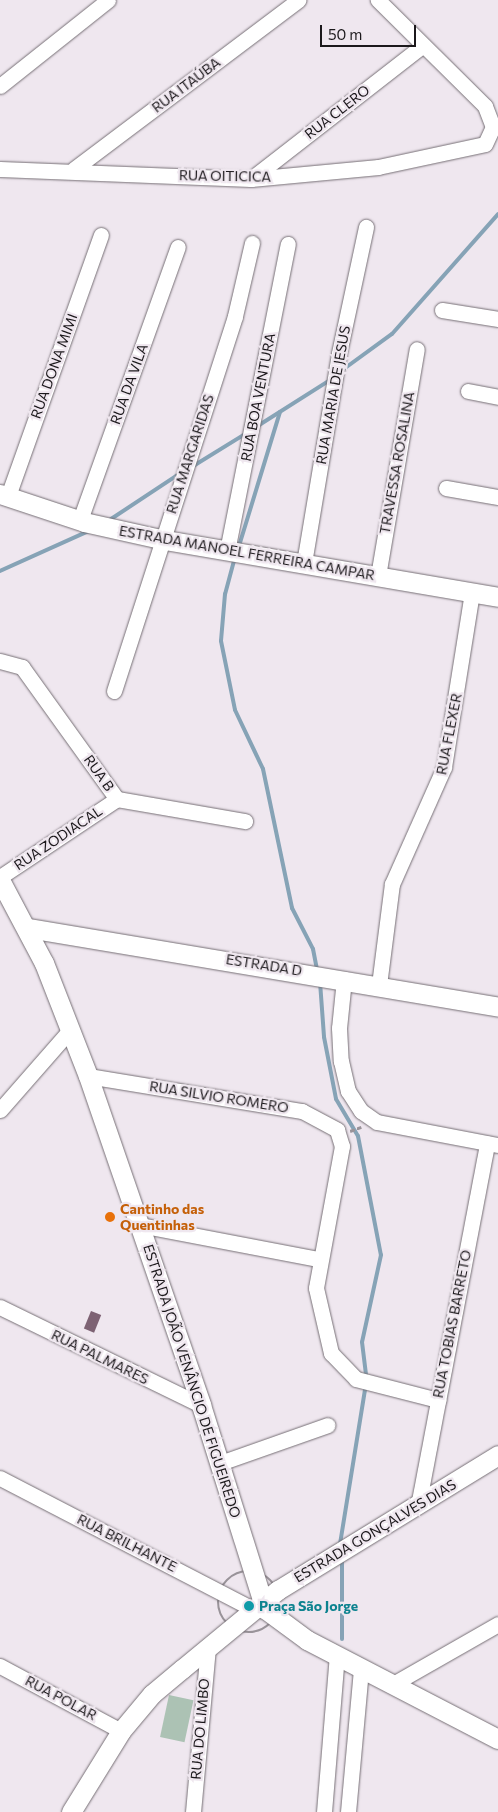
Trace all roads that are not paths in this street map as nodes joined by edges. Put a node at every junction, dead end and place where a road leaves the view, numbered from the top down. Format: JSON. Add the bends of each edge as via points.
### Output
{"nodes":[{"id":1,"x":108,"y":0,"type":"edge"},
{"id":2,"x":298,"y":0,"type":"edge"},
{"id":3,"x":378,"y":0,"type":"edge"},
{"id":4,"x":423,"y":45,"type":"junction"},
{"id":5,"x":0,"y":86,"type":"edge"},
{"id":6,"x":0,"y":169,"type":"edge"},
{"id":7,"x":74,"y":169,"type":"junction"},
{"id":8,"x":251,"y":179,"type":"junction"},
{"id":9,"x":366,"y":227,"type":"dead end"},
{"id":10,"x":101,"y":235,"type":"dead end"},
{"id":11,"x":252,"y":244,"type":"dead end"},
{"id":12,"x":288,"y":244,"type":"dead end"},
{"id":13,"x":178,"y":247,"type":"dead end"},
{"id":14,"x":442,"y":310,"type":"dead end"},
{"id":15,"x":498,"y":319,"type":"edge"},
{"id":16,"x":417,"y":349,"type":"dead end"},
{"id":17,"x":468,"y":392,"type":"dead end"},
{"id":18,"x":498,"y":397,"type":"edge"},
{"id":19,"x":446,"y":488,"type":"dead end"},
{"id":20,"x":4,"y":495,"type":"edge"},
{"id":21,"x":498,"y":497,"type":"edge"},
{"id":22,"x":82,"y":521,"type":"junction"},
{"id":23,"x":165,"y":540,"type":"junction"},
{"id":24,"x":227,"y":550,"type":"junction"},
{"id":25,"x":304,"y":563,"type":"junction"},
{"id":26,"x":378,"y":576,"type":"junction"},
{"id":27,"x":472,"y":592,"type":"junction"},
{"id":28,"x":498,"y":596,"type":"edge"},
{"id":29,"x":0,"y":661,"type":"edge"},
{"id":30,"x":114,"y":691,"type":"dead end"},
{"id":31,"x":117,"y":799,"type":"junction"},
{"id":32,"x":245,"y":822,"type":"dead end"},
{"id":33,"x":0,"y":879,"type":"edge"},
{"id":34,"x":28,"y":928,"type":"junction"},
{"id":35,"x":340,"y":979,"type":"junction"},
{"id":36,"x":379,"y":985,"type":"junction"},
{"id":37,"x":498,"y":1007,"type":"edge"},
{"id":38,"x":70,"y":1030,"type":"junction"},
{"id":39,"x":88,"y":1076,"type":"junction"},
{"id":40,"x":0,"y":1110,"type":"edge"},
{"id":41,"x":492,"y":1144,"type":"edge"},
{"id":42,"x":140,"y":1225,"type":"junction"},
{"id":43,"x":318,"y":1259,"type":"junction"},
{"id":44,"x":0,"y":1307,"type":"edge"},
{"id":45,"x":438,"y":1400,"type":"junction"},
{"id":46,"x":201,"y":1405,"type":"junction"},
{"id":47,"x":328,"y":1425,"type":"dead end"},
{"id":48,"x":498,"y":1455,"type":"edge"},
{"id":49,"x":220,"y":1463,"type":"junction"},
{"id":50,"x":0,"y":1478,"type":"edge"},
{"id":51,"x":418,"y":1506,"type":"junction"},
{"id":52,"x":257,"y":1605,"type":"junction"},
{"id":53,"x":498,"y":1624,"type":"edge"},
{"id":54,"x":208,"y":1647,"type":"junction"},
{"id":55,"x":337,"y":1655,"type":"junction"},
{"id":56,"x":0,"y":1666,"type":"edge"},
{"id":57,"x":361,"y":1668,"type":"junction"},
{"id":58,"x":393,"y":1684,"type":"junction"},
{"id":59,"x":121,"y":1730,"type":"junction"},
{"id":60,"x":498,"y":1739,"type":"edge"},
{"id":61,"x":327,"y":1811,"type":"edge"},
{"id":62,"x":72,"y":1812,"type":"edge"},
{"id":63,"x":193,"y":1812,"type":"edge"},
{"id":64,"x":348,"y":1812,"type":"edge"}],
"edges":[{"from":1,"to":5,"type":"street"},
{"from":2,"to":7,"type":"street","name":"RUA ITAÚBA"},
{"from":3,"to":4,"type":"street"},
{"from":4,"to":8,"type":"street","name":"RUA CLERO"},
{"from":4,"to":8,"type":"street","name":"RUA OITICICA","via":[[491,115],[491,138],[477,148],[378,167]]},
{"from":6,"to":7,"type":"street","name":"RUA OITICICA"},
{"from":7,"to":8,"type":"street","name":"RUA OITICICA"},
{"from":9,"to":25,"type":"street","name":"RUA MARIA DE JESUS","via":[[339,353]]},
{"from":10,"to":20,"type":"street","name":"RUA DONA MIMI"},
{"from":11,"to":23,"type":"street","name":"RUA MARGARIDAS","via":[[235,316],[174,498]]},
{"from":12,"to":24,"type":"street","name":"RUA BOA VENTURA"},
{"from":13,"to":22,"type":"street","name":"RUA DA VILA"},
{"from":14,"to":15,"type":"street"},
{"from":16,"to":26,"type":"street","name":"TRAVESSA ROSALINA"},
{"from":17,"to":18,"type":"street"},
{"from":19,"to":21,"type":"street"},
{"from":20,"to":22,"type":"street","name":"ESTRADA MANOEL FERREIRA CAMPAR"},
{"from":22,"to":23,"type":"street","name":"ESTRADA MANOEL FERREIRA CAMPAR"},
{"from":23,"to":24,"type":"street","name":"ESTRADA MANOEL FERREIRA CAMPAR"},
{"from":23,"to":30,"type":"street","name":"RUA MARGARIDAS"},
{"from":24,"to":25,"type":"street","name":"ESTRADA MANOEL FERREIRA CAMPAR"},
{"from":25,"to":26,"type":"street","name":"ESTRADA MANOEL FERREIRA CAMPAR"},
{"from":26,"to":27,"type":"street","name":"ESTRADA MANOEL FERREIRA CAMPAR"},
{"from":27,"to":28,"type":"street","name":"ESTRADA MANOEL FERREIRA CAMPAR"},
{"from":27,"to":36,"type":"street","name":"RUA FLEXER","via":[[444,767],[392,884]]},
{"from":29,"to":31,"type":"street","name":"RUA B","via":[[22,667]]},
{"from":31,"to":32,"type":"street","name":"RUA B"},
{"from":31,"to":33,"type":"street","name":"RUA ZODIACAL"},
{"from":33,"to":34,"type":"street","name":"ESTRADA JOÃO VENÂNCIO DE FIGUEIREDO"},
{"from":34,"to":35,"type":"street","name":"ESTRADA D"},
{"from":34,"to":38,"type":"street","name":"ESTRADA JOÃO VENÂNCIO DE FIGUEIREDO"},
{"from":35,"to":36,"type":"street","name":"ESTRADA D"},
{"from":35,"to":41,"type":"street","via":[[339,1028],[343,1074],[361,1111],[377,1122]]},
{"from":36,"to":37,"type":"street","name":"ESTRADA D"},
{"from":38,"to":39,"type":"street","name":"ESTRADA JOÃO VENÂNCIO DE FIGUEIREDO"},
{"from":38,"to":40,"type":"street"},
{"from":39,"to":42,"type":"street","name":"ESTRADA JOÃO VENÂNCIO DE FIGUEIREDO"},
{"from":39,"to":43,"type":"street","name":"RUA SILVIO ROMERO","via":[[302,1111],[344,1134]]},
{"from":41,"to":45,"type":"street","name":"RUA TOBIAS BARRETO"},
{"from":42,"to":43,"type":"street"},
{"from":42,"to":46,"type":"street","name":"ESTRADA JOÃO VENÂNCIO DE FIGUEIREDO"},
{"from":43,"to":45,"type":"street","via":[[316,1288],[326,1340],[336,1362],[356,1379]]},
{"from":44,"to":46,"type":"street","name":"RUA PALMARES"},
{"from":45,"to":51,"type":"street","name":"RUA TOBIAS BARRETO"},
{"from":46,"to":49,"type":"street","name":"ESTRADA JOÃO VENÂNCIO DE FIGUEIREDO"},
{"from":47,"to":49,"type":"street"},
{"from":48,"to":51,"type":"street","name":"ESTRADA GONÇALVES DIAS"},
{"from":49,"to":52,"type":"street","name":"ESTRADA JOÃO VENÂNCIO DE FIGUEIREDO"},
{"from":50,"to":52,"type":"street","name":"RUA BRILHANTE"},
{"from":51,"to":52,"type":"street","name":"ESTRADA GONÇALVES DIAS"},
{"from":52,"to":54,"type":"street","name":"ESTRADA GONÇALVES DIAS"},
{"from":52,"to":55,"type":"street","name":"ESTRADA JOÃO VENÂNCIO DE FIGUEIREDO","via":[[283,1626]]},
{"from":53,"to":58,"type":"street"},
{"from":54,"to":59,"type":"street","name":"ESTRADA GONÇALVES DIAS","via":[[152,1694]]},
{"from":54,"to":63,"type":"street","name":"RUA DO LIMBO"},
{"from":55,"to":57,"type":"street","name":"ESTRADA JOÃO VENÂNCIO DE FIGUEIREDO"},
{"from":55,"to":61,"type":"street"},
{"from":56,"to":59,"type":"street","name":"RUA POLAR"},
{"from":57,"to":58,"type":"street","name":"ESTRADA JOÃO VENÂNCIO DE FIGUEIREDO"},
{"from":57,"to":64,"type":"street"},
{"from":58,"to":60,"type":"street","name":"ESTRADA JOÃO VENÂNCIO DE FIGUEIREDO"},
{"from":59,"to":62,"type":"street","name":"ESTRADA GONÇALVES DIAS"}]}
